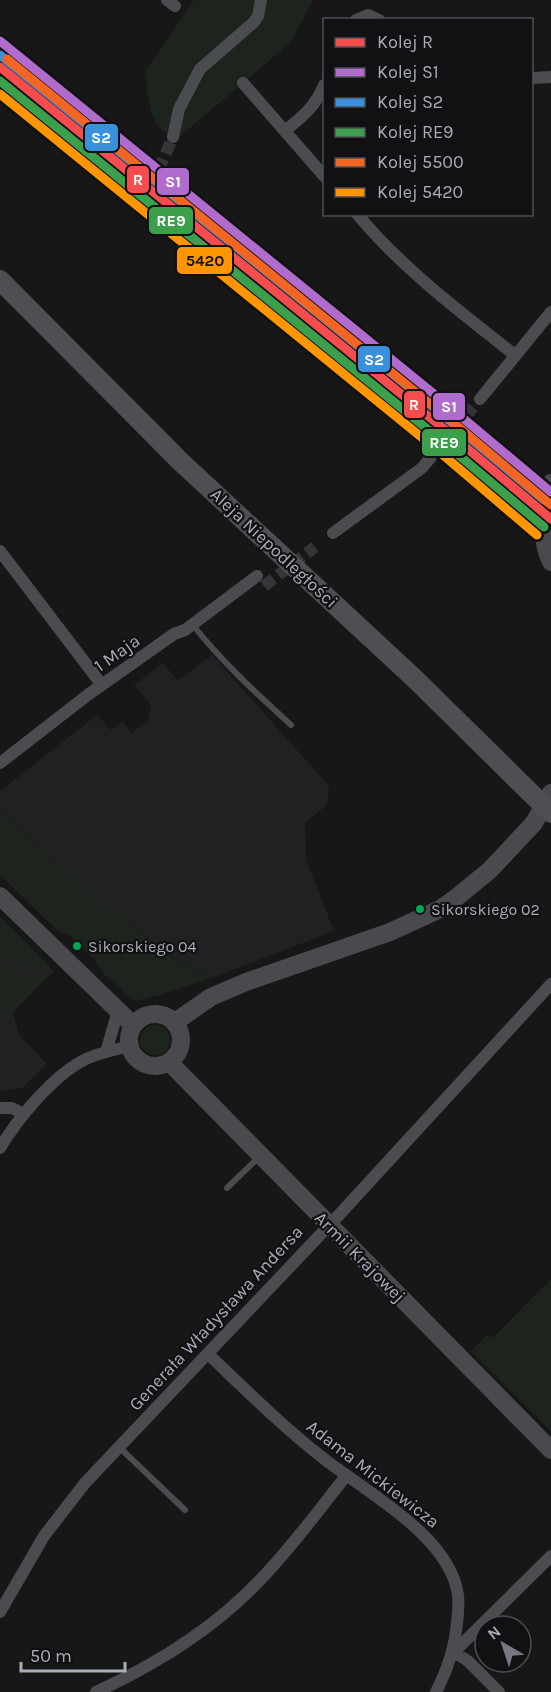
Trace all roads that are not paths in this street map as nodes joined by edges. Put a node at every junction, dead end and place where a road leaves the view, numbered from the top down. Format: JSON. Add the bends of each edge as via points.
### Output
{"nodes":[{"id":1,"x":261,"y":0,"type":"edge"},
{"id":2,"x":361,"y":18,"type":"edge"},
{"id":3,"x":375,"y":18,"type":"edge"},
{"id":4,"x":551,"y":77,"type":"edge"},
{"id":5,"x":533,"y":78,"type":"edge"},
{"id":6,"x":243,"y":83,"type":"dead end"},
{"id":7,"x":323,"y":88,"type":"edge"},
{"id":8,"x":286,"y":130,"type":"junction"},
{"id":9,"x":173,"y":137,"type":"tunnel mouth"},
{"id":10,"x":323,"y":175,"type":"edge"},
{"id":11,"x":359,"y":216,"type":"edge"},
{"id":12,"x":0,"y":280,"type":"edge"},
{"id":13,"x":551,"y":312,"type":"edge"},
{"id":14,"x":515,"y":355,"type":"junction"},
{"id":15,"x":480,"y":399,"type":"tunnel mouth"},
{"id":16,"x":431,"y":457,"type":"dead end"},
{"id":17,"x":551,"y":483,"type":"edge"},
{"id":18,"x":333,"y":533,"type":"dead end"},
{"id":19,"x":0,"y":551,"type":"edge"},
{"id":20,"x":551,"y":562,"type":"edge"},
{"id":21,"x":257,"y":576,"type":"tunnel mouth"},
{"id":22,"x":192,"y":624,"type":"junction"},
{"id":23,"x":102,"y":685,"type":"junction"},
{"id":24,"x":291,"y":725,"type":"dead end"},
{"id":25,"x":0,"y":763,"type":"edge"},
{"id":26,"x":549,"y":804,"type":"edge"},
{"id":27,"x":0,"y":896,"type":"edge"},
{"id":28,"x":551,"y":984,"type":"edge"},
{"id":29,"x":118,"y":1011,"type":"junction"},
{"id":30,"x":175,"y":1022,"type":"junction"},
{"id":31,"x":133,"y":1025,"type":"junction"},
{"id":32,"x":129,"y":1046,"type":"junction"},
{"id":33,"x":106,"y":1052,"type":"junction"},
{"id":34,"x":170,"y":1062,"type":"junction"},
{"id":35,"x":0,"y":1108,"type":"edge"},
{"id":36,"x":24,"y":1114,"type":"junction"},
{"id":37,"x":0,"y":1148,"type":"edge"},
{"id":38,"x":261,"y":1155,"type":"junction"},
{"id":39,"x":227,"y":1188,"type":"dead end"},
{"id":40,"x":329,"y":1225,"type":"junction"},
{"id":41,"x":208,"y":1354,"type":"junction"},
{"id":42,"x":119,"y":1447,"type":"junction"},
{"id":43,"x":551,"y":1450,"type":"edge"},
{"id":44,"x":346,"y":1476,"type":"junction"},
{"id":45,"x":185,"y":1510,"type":"dead end"},
{"id":46,"x":551,"y":1556,"type":"edge"},
{"id":47,"x":0,"y":1612,"type":"edge"},
{"id":48,"x":454,"y":1652,"type":"junction"},
{"id":49,"x":96,"y":1692,"type":"edge"},
{"id":50,"x":436,"y":1692,"type":"edge"},
{"id":51,"x":499,"y":1692,"type":"edge"}],
"edges":[{"from":1,"to":9,"type":"street","via":[[254,22],[200,69],[179,109]]},
{"from":2,"to":3,"type":"street"},
{"from":4,"to":5,"type":"street"},
{"from":6,"to":8,"type":"street"},
{"from":7,"to":8,"type":"street","via":[[309,111]]},
{"from":8,"to":10,"type":"street"},
{"from":11,"to":14,"type":"street","via":[[411,269]]},
{"from":12,"to":26,"type":"main road","name":"Aleja Niepodległości","via":[[181,462]]},
{"from":13,"to":14,"type":"street"},
{"from":14,"to":15,"type":"street"},
{"from":16,"to":18,"type":"street","via":[[422,468]]},
{"from":17,"to":20,"type":"street","via":[[543,533]]},
{"from":19,"to":23,"type":"street"},
{"from":21,"to":22,"type":"street","name":"1 Maja"},
{"from":22,"to":23,"type":"street","name":"1 Maja"},
{"from":22,"to":24,"type":"lane","via":[[238,677]]},
{"from":23,"to":25,"type":"street","name":"1 Maja"},
{"from":26,"to":30,"type":"street","via":[[490,870],[440,909],[390,932],[246,982],[211,997]]},
{"from":27,"to":29,"type":"street"},
{"from":28,"to":40,"type":"street","name":"Generała Władysława Andersa"},
{"from":29,"to":31,"type":"street"},
{"from":29,"to":33,"type":"street"},
{"from":30,"to":31,"type":"street","via":[[153,1014]]},
{"from":30,"to":34,"type":"street","via":[[182,1039],[177,1056]]},
{"from":31,"to":32,"type":"street"},
{"from":32,"to":33,"type":"street"},
{"from":32,"to":34,"type":"street","via":[[141,1062],[150,1066]]},
{"from":33,"to":36,"type":"street","via":[[74,1066]]},
{"from":34,"to":38,"type":"street","name":"Armii Krajowej"},
{"from":35,"to":36,"type":"street"},
{"from":36,"to":37,"type":"street"},
{"from":38,"to":39,"type":"lane"},
{"from":38,"to":40,"type":"street","name":"Armii Krajowej"},
{"from":40,"to":41,"type":"street","name":"Generała Władysława Andersa"},
{"from":40,"to":43,"type":"street","name":"Armii Krajowej"},
{"from":41,"to":42,"type":"street","name":"Generała Władysława Andersa"},
{"from":41,"to":44,"type":"street","name":"Adama Mickiewicza","via":[[268,1412]]},
{"from":42,"to":45,"type":"lane"},
{"from":42,"to":47,"type":"street","name":"Generała Władysława Andersa","via":[[44,1536]]},
{"from":44,"to":48,"type":"street","name":"Adama Mickiewicza","via":[[411,1523],[439,1552],[458,1594]]},
{"from":44,"to":49,"type":"street","via":[[262,1579],[235,1604],[165,1656]]},
{"from":46,"to":48,"type":"street"},
{"from":48,"to":50,"type":"street","name":"Adama Mickiewicza"},
{"from":48,"to":51,"type":"street"}]}
